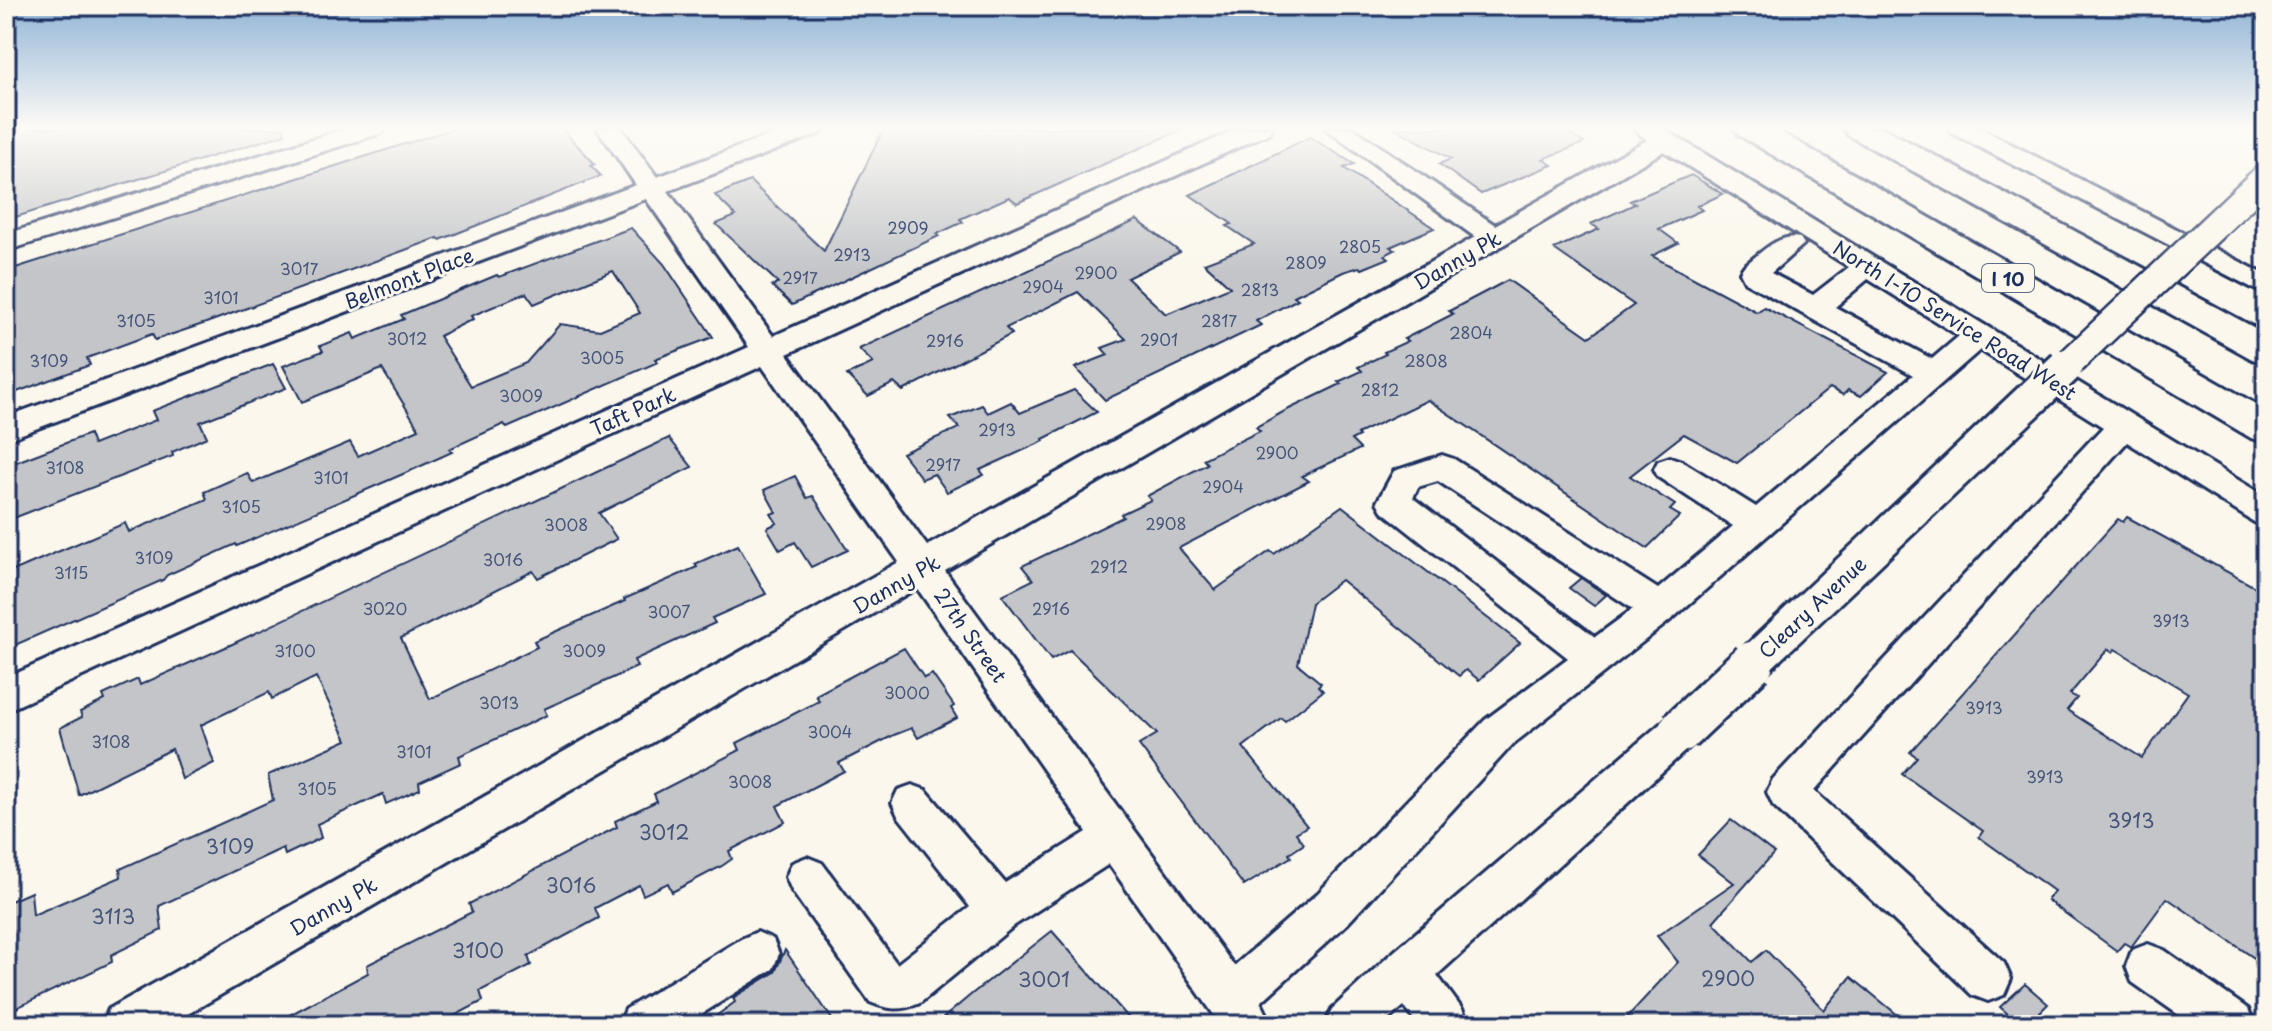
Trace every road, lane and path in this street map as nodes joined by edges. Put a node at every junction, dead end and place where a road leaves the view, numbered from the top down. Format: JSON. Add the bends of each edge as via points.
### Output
{"nodes":[{"id":1,"x":219,"y":176,"type":"edge"},
{"id":2,"x":645,"y":176,"type":"edge"},
{"id":3,"x":682,"y":176,"type":"edge"},
{"id":4,"x":1154,"y":176,"type":"edge"},
{"id":5,"x":1406,"y":176,"type":"edge"},
{"id":6,"x":1590,"y":176,"type":"edge"},
{"id":7,"x":1722,"y":176,"type":"edge"},
{"id":8,"x":1833,"y":176,"type":"edge"},
{"id":9,"x":1947,"y":176,"type":"edge"},
{"id":10,"x":2066,"y":176,"type":"edge"},
{"id":11,"x":2266,"y":177,"type":"edge"},
{"id":12,"x":653,"y":187,"type":"junction"},
{"id":13,"x":1495,"y":238,"type":"junction"},
{"id":14,"x":6,"y":243,"type":"edge"},
{"id":15,"x":1790,"y":244,"type":"dead end"},
{"id":16,"x":1867,"y":266,"type":"junction"},
{"id":17,"x":2262,"y":278,"type":"edge"},
{"id":18,"x":1815,"y":308,"type":"junction"},
{"id":19,"x":769,"y":350,"type":"junction"},
{"id":20,"x":2266,"y":350,"type":"edge"},
{"id":21,"x":1956,"y":355,"type":"junction"},
{"id":22,"x":2124,"y":425,"type":"junction"},
{"id":23,"x":2266,"y":428,"type":"edge"},
{"id":24,"x":6,"y":429,"type":"edge"},
{"id":25,"x":1670,"y":469,"type":"dead end"},
{"id":26,"x":2266,"y":513,"type":"edge"},
{"id":27,"x":1758,"y":525,"type":"junction"},
{"id":28,"x":924,"y":568,"type":"junction"},
{"id":29,"x":1660,"y":608,"type":"junction"},
{"id":30,"x":1595,"y":658,"type":"junction"},
{"id":31,"x":6,"y":695,"type":"edge"},
{"id":32,"x":912,"y":803,"type":"dead end"},
{"id":33,"x":1115,"y":837,"type":"junction"},
{"id":34,"x":807,"y":877,"type":"dead end"},
{"id":35,"x":1000,"y":910,"type":"junction"},
{"id":36,"x":757,"y":954,"type":"dead end"},
{"id":37,"x":2148,"y":966,"type":"dead end"},
{"id":38,"x":1406,"y":971,"type":"junction"},
{"id":39,"x":1988,"y":979,"type":"dead end"},
{"id":40,"x":1240,"y":1012,"type":"edge"},
{"id":41,"x":125,"y":1025,"type":"edge"},
{"id":42,"x":642,"y":1025,"type":"edge"},
{"id":43,"x":1348,"y":1025,"type":"edge"},
{"id":44,"x":1446,"y":1025,"type":"edge"},
{"id":45,"x":2232,"y":1025,"type":"edge"}],
"edges":[{"from":1,"to":14,"type":"street"},
{"from":2,"to":12,"type":"street","name":"27th Street"},
{"from":3,"to":12,"type":"street","name":"Belmont Place"},
{"from":4,"to":19,"type":"street","name":"Taft Park"},
{"from":5,"to":13,"type":"street"},
{"from":6,"to":13,"type":"street","name":"Danny Pk"},
{"from":7,"to":16,"type":"street","name":"North I-10 Service Road West"},
{"from":8,"to":23,"type":"highway","number":"I 10"},
{"from":9,"to":20,"type":"highway"},
{"from":10,"to":17,"type":"street"},
{"from":11,"to":38,"type":"street","name":"Cleary Avenue","bridge":true,"via":[[1680,731]]},
{"from":12,"to":19,"type":"street","name":"27th Street"},
{"from":12,"to":24,"type":"street","name":"Belmont Place"},
{"from":13,"to":28,"type":"street","name":"Danny Pk"},
{"from":15,"to":18,"type":"street","via":[[1755,276]]},
{"from":16,"to":18,"type":"street"},
{"from":16,"to":21,"type":"street","name":"North I-10 Service Road West"},
{"from":18,"to":21,"type":"street"},
{"from":19,"to":28,"type":"street","name":"27th Street"},
{"from":19,"to":31,"type":"street","name":"Taft Park"},
{"from":21,"to":22,"type":"street","name":"North I-10 Service Road West"},
{"from":21,"to":27,"type":"street"},
{"from":22,"to":26,"type":"street","name":"North I-10 Service Road West"},
{"from":22,"to":39,"type":"street","via":[[1787,792]]},
{"from":25,"to":27,"type":"street"},
{"from":27,"to":29,"type":"street"},
{"from":28,"to":33,"type":"street","name":"27th Street"},
{"from":28,"to":41,"type":"street","name":"Danny Pk"},
{"from":29,"to":30,"type":"street"},
{"from":29,"to":30,"type":"street","via":[[1442,467],[1406,479],[1394,502]]},
{"from":30,"to":40,"type":"street","via":[[1499,732]]},
{"from":32,"to":35,"type":"street"},
{"from":33,"to":35,"type":"street"},
{"from":33,"to":40,"type":"street","name":"27th Street"},
{"from":34,"to":35,"type":"street","via":[[886,986],[904,987]]},
{"from":36,"to":42,"type":"street"},
{"from":37,"to":45,"type":"street"},
{"from":38,"to":43,"type":"street","name":"Cleary Avenue"},
{"from":38,"to":44,"type":"street"}]}
